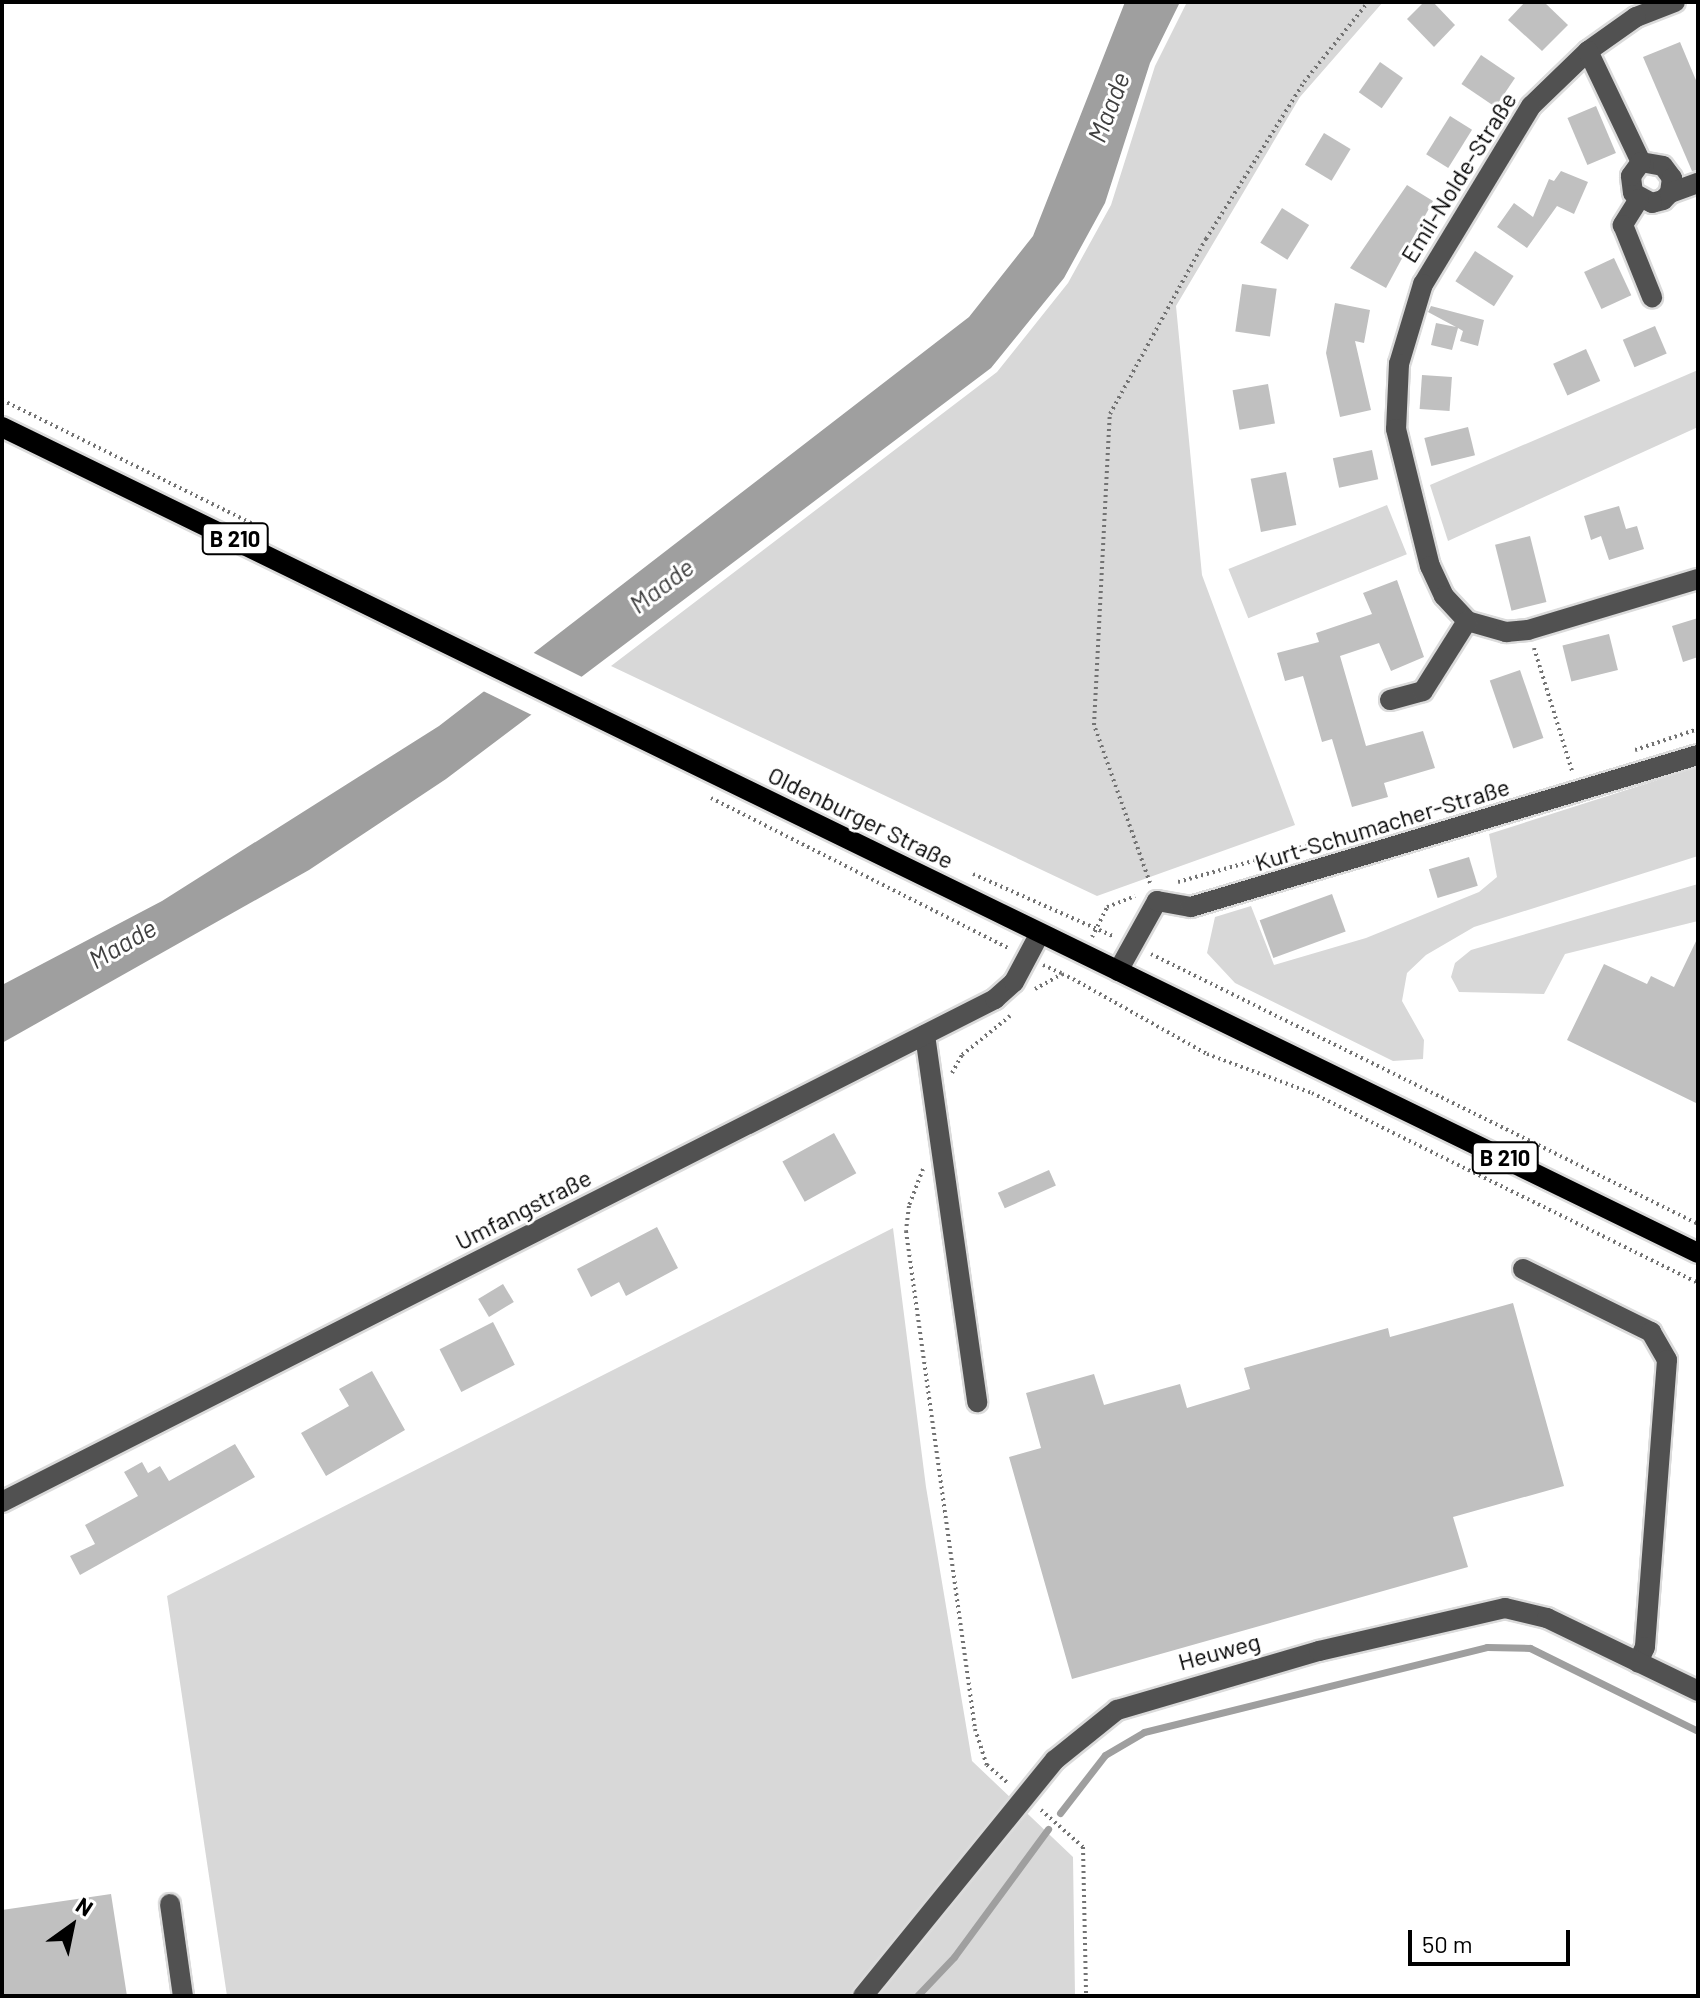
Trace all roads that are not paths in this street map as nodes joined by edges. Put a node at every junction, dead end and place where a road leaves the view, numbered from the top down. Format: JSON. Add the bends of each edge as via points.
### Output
{"nodes":[{"id":1,"x":1675,"y":2,"type":"edge"},
{"id":2,"x":1588,"y":51,"type":"junction"},
{"id":3,"x":1641,"y":162,"type":"junction"},
{"id":4,"x":1698,"y":183,"type":"edge"},
{"id":5,"x":1670,"y":193,"type":"junction"},
{"id":6,"x":1639,"y":199,"type":"junction"},
{"id":7,"x":1652,"y":297,"type":"dead end"},
{"id":8,"x":2,"y":427,"type":"edge"},
{"id":9,"x":1698,"y":579,"type":"edge"},
{"id":10,"x":1467,"y":621,"type":"junction"},
{"id":11,"x":1390,"y":700,"type":"dead end"},
{"id":12,"x":1698,"y":755,"type":"edge"},
{"id":13,"x":1040,"y":933,"type":"junction"},
{"id":14,"x":1118,"y":971,"type":"junction"},
{"id":15,"x":925,"y":1035,"type":"junction"},
{"id":16,"x":1698,"y":1253,"type":"edge"},
{"id":17,"x":1523,"y":1269,"type":"dead end"},
{"id":18,"x":977,"y":1402,"type":"dead end"},
{"id":19,"x":2,"y":1502,"type":"edge"},
{"id":20,"x":1638,"y":1662,"type":"junction"},
{"id":21,"x":1698,"y":1691,"type":"edge"},
{"id":22,"x":170,"y":1904,"type":"dead end"},
{"id":23,"x":183,"y":1996,"type":"edge"},
{"id":24,"x":863,"y":1996,"type":"edge"}],
"edges":[{"from":1,"to":2,"type":"street","name":"Emil-Nolde-Straße","via":[[1636,17]]},
{"from":2,"to":3,"type":"street"},
{"from":2,"to":10,"type":"street","name":"Emil-Nolde-Straße","via":[[1531,106],[1441,248],[1423,284],[1399,364],[1396,429],[1414,505],[1439,586]]},
{"from":3,"to":5,"type":"street","via":[[1663,166],[1672,178]]},
{"from":3,"to":6,"type":"street","via":[[1629,184]]},
{"from":4,"to":5,"type":"street"},
{"from":5,"to":6,"type":"street","via":[[1652,203]]},
{"from":6,"to":7,"type":"street","via":[[1623,225]]},
{"from":8,"to":13,"type":"main road","name":"Oldenburger Straße","number":"B 210"},
{"from":9,"to":10,"type":"street","via":[[1528,630],[1506,632]]},
{"from":10,"to":11,"type":"street","via":[[1423,691]]},
{"from":12,"to":14,"type":"street","name":"Kurt-Schumacher-Straße","via":[[1191,907],[1161,893]]},
{"from":13,"to":14,"type":"main road","name":"Oldenburger Straße","number":"B 210"},
{"from":13,"to":15,"type":"street","name":"Umfangstraße","via":[[1014,982],[995,999]]},
{"from":14,"to":16,"type":"main road","name":"Oldenburger Straße","number":"B 210"},
{"from":15,"to":18,"type":"street"},
{"from":15,"to":19,"type":"street","name":"Umfangstraße"},
{"from":17,"to":20,"type":"street","via":[[1651,1332],[1667,1360],[1645,1647]]},
{"from":20,"to":21,"type":"street","name":"Heuweg"},
{"from":20,"to":24,"type":"street","name":"Heuweg","via":[[1547,1618],[1505,1608],[1304,1655],[1117,1710],[1055,1760]]},
{"from":22,"to":23,"type":"street"}]}
